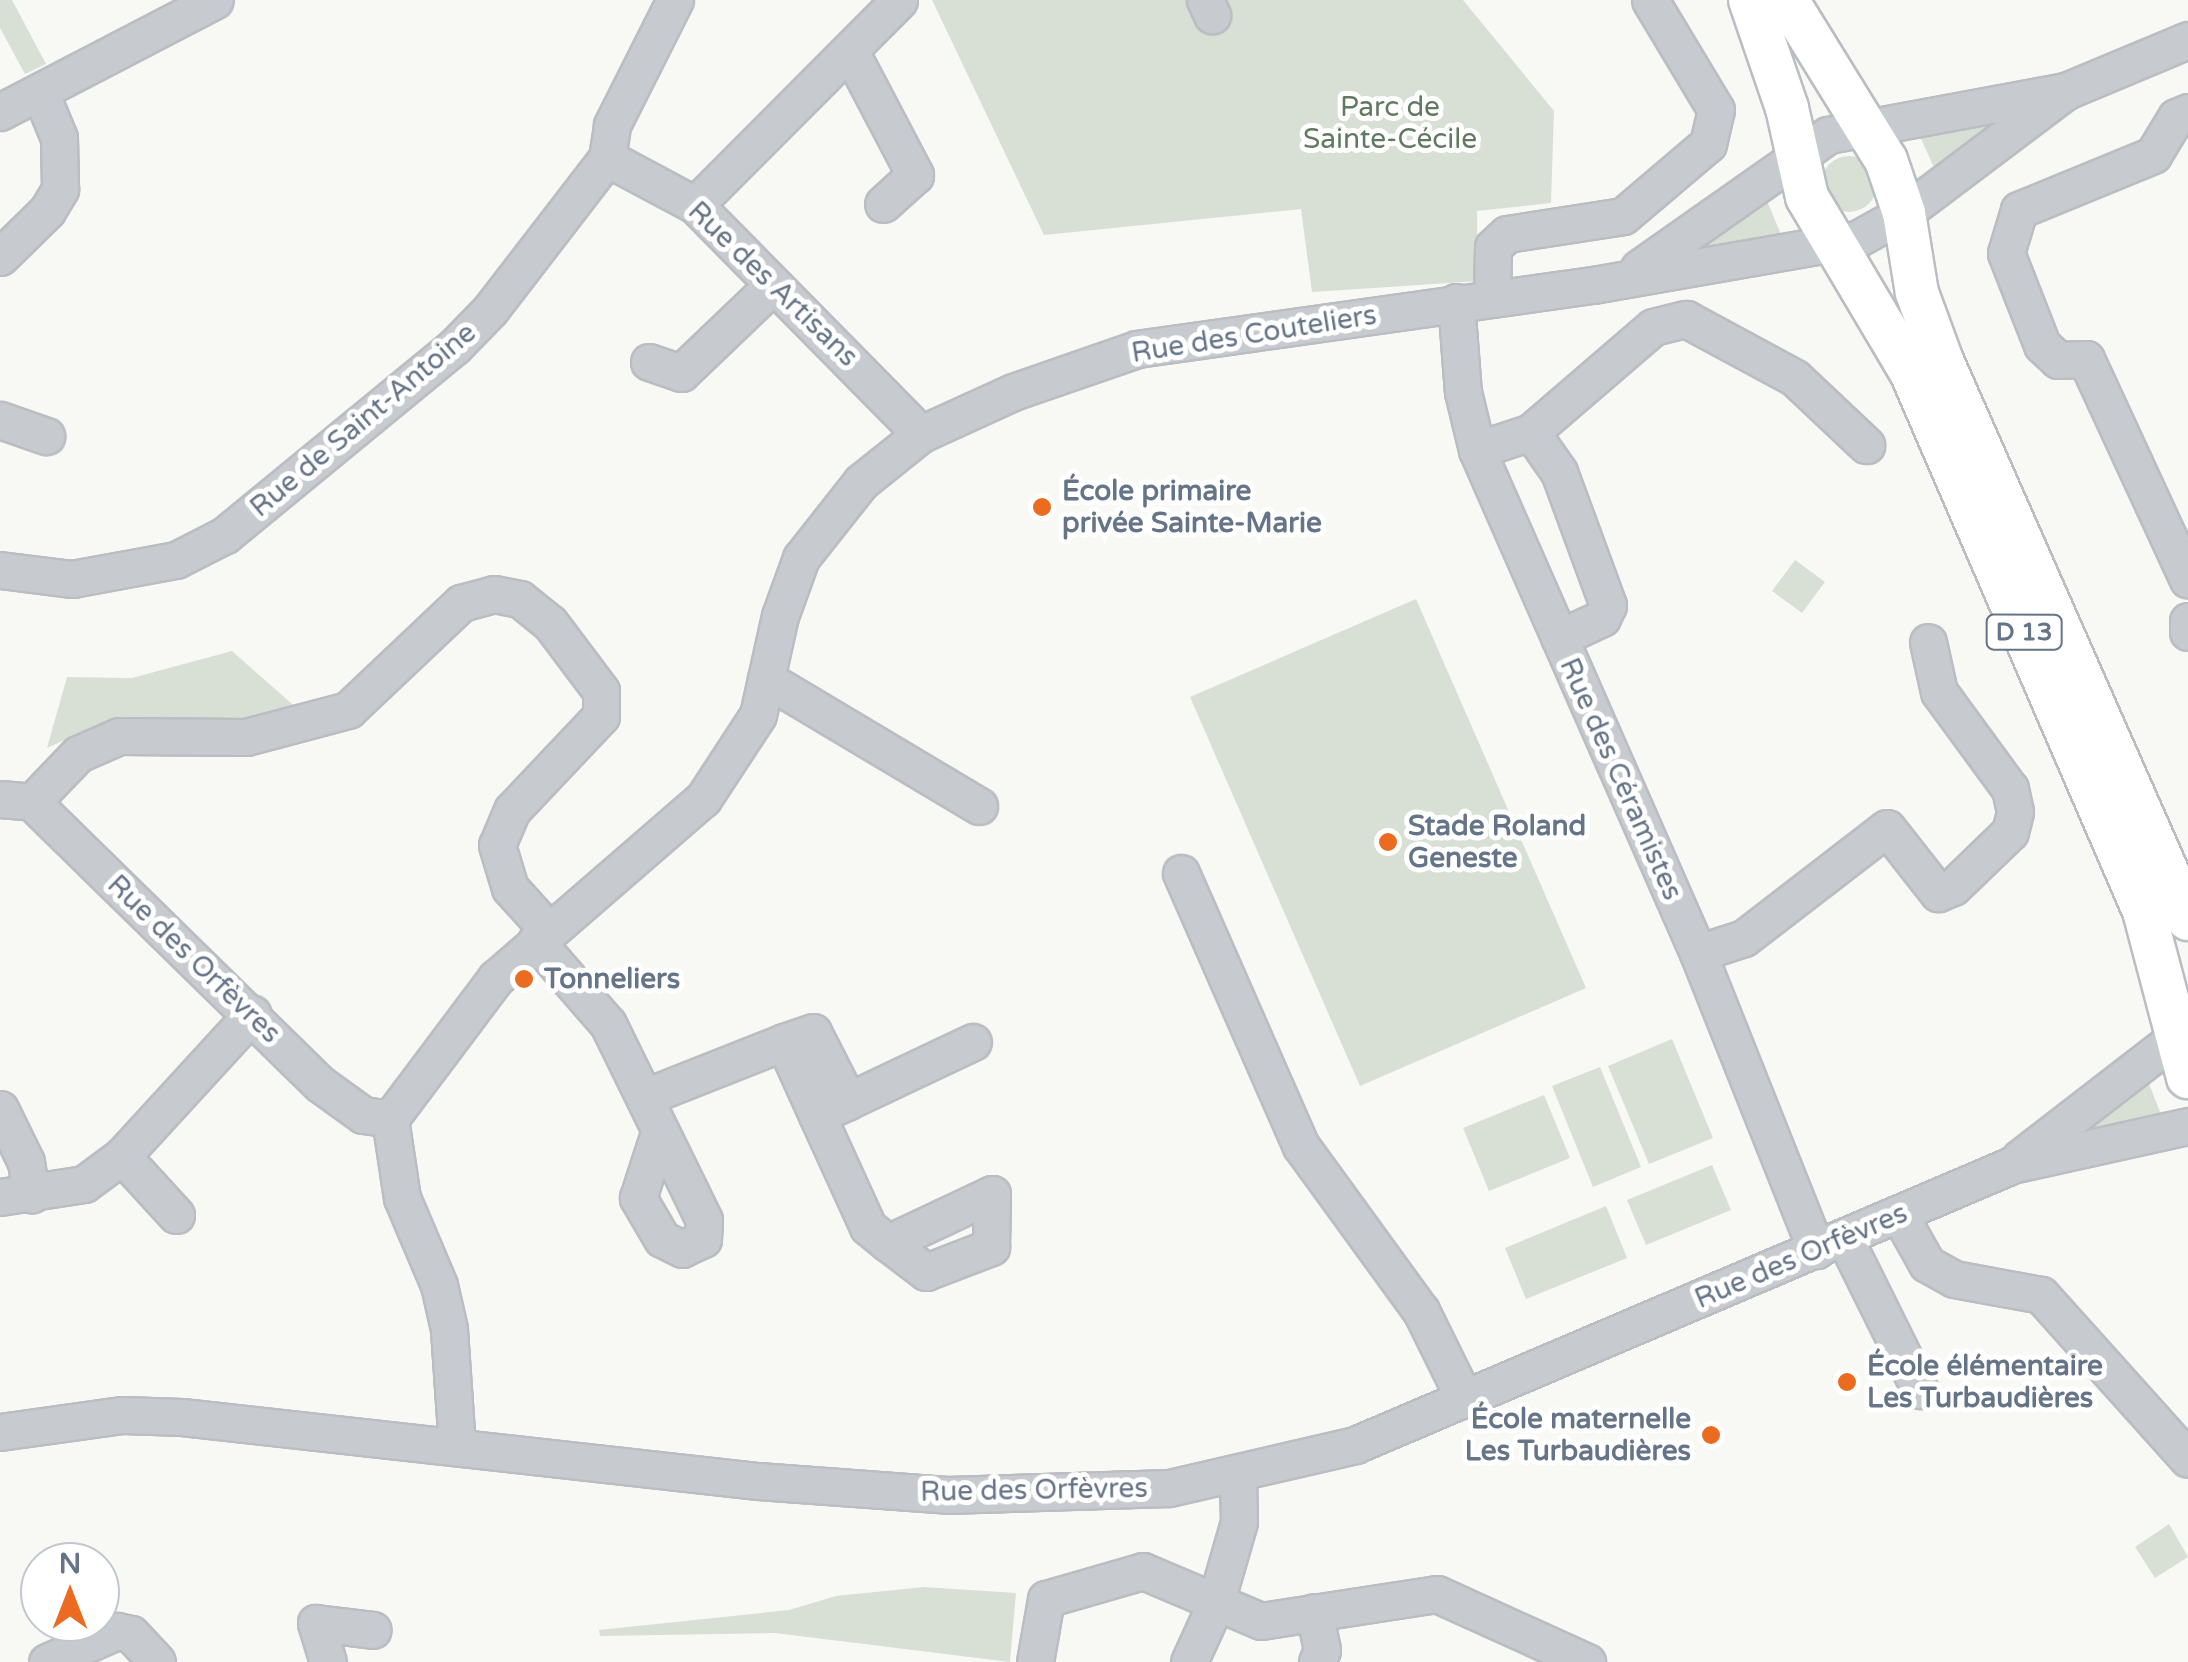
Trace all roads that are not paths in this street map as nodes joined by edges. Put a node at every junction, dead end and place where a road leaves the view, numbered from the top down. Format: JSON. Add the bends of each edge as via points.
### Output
{"nodes":[{"id":1,"x":215,"y":0,"type":"edge"},
{"id":2,"x":675,"y":0,"type":"edge"},
{"id":3,"x":899,"y":0,"type":"edge"},
{"id":4,"x":1650,"y":0,"type":"edge"},
{"id":5,"x":1750,"y":0,"type":"edge"},
{"id":6,"x":1787,"y":0,"type":"edge"},
{"id":7,"x":2188,"y":40,"type":"edge"},
{"id":8,"x":850,"y":53,"type":"junction"},
{"id":9,"x":2066,"y":91,"type":"junction"},
{"id":10,"x":40,"y":92,"type":"junction"},
{"id":11,"x":0,"y":112,"type":"edge"},
{"id":12,"x":2188,"y":112,"type":"edge"},
{"id":13,"x":1866,"y":125,"type":"junction"},
{"id":14,"x":1795,"y":155,"type":"junction"},
{"id":15,"x":606,"y":158,"type":"junction"},
{"id":16,"x":883,"y":204,"type":"dead end"},
{"id":17,"x":695,"y":205,"type":"junction"},
{"id":18,"x":1904,"y":214,"type":"junction"},
{"id":19,"x":1834,"y":244,"type":"junction"},
{"id":20,"x":0,"y":256,"type":"edge"},
{"id":21,"x":1626,"y":276,"type":"junction"},
{"id":22,"x":774,"y":285,"type":"junction"},
{"id":23,"x":1492,"y":299,"type":"junction"},
{"id":24,"x":1456,"y":302,"type":"junction"},
{"id":25,"x":648,"y":362,"type":"dead end"},
{"id":26,"x":0,"y":420,"type":"edge"},
{"id":27,"x":1531,"y":432,"type":"junction"},
{"id":28,"x":921,"y":434,"type":"junction"},
{"id":29,"x":46,"y":436,"type":"dead end"},
{"id":30,"x":1866,"y":445,"type":"dead end"},
{"id":31,"x":1477,"y":450,"type":"junction"},
{"id":32,"x":0,"y":570,"type":"edge"},
{"id":33,"x":2188,"y":580,"type":"edge"},
{"id":34,"x":2188,"y":622,"type":"edge"},
{"id":35,"x":2188,"y":632,"type":"edge"},
{"id":36,"x":1559,"y":638,"type":"junction"},
{"id":37,"x":1928,"y":642,"type":"dead end"},
{"id":38,"x":766,"y":679,"type":"junction"},
{"id":39,"x":16,"y":801,"type":"edge"},
{"id":40,"x":978,"y":806,"type":"dead end"},
{"id":41,"x":1181,"y":874,"type":"dead end"},
{"id":42,"x":2188,"y":919,"type":"edge"},
{"id":43,"x":542,"y":936,"type":"junction"},
{"id":44,"x":1698,"y":954,"type":"junction"},
{"id":45,"x":252,"y":1014,"type":"junction"},
{"id":46,"x":2182,"y":1032,"type":"edge"},
{"id":47,"x":973,"y":1042,"type":"dead end"},
{"id":48,"x":2188,"y":1077,"type":"edge"},
{"id":49,"x":645,"y":1096,"type":"junction"},
{"id":50,"x":832,"y":1108,"type":"junction"},
{"id":51,"x":0,"y":1109,"type":"edge"},
{"id":52,"x":390,"y":1119,"type":"junction"},
{"id":53,"x":2188,"y":1126,"type":"edge"},
{"id":54,"x":659,"y":1133,"type":"dead end"},
{"id":55,"x":122,"y":1156,"type":"junction"},
{"id":56,"x":2012,"y":1165,"type":"junction"},
{"id":57,"x":15,"y":1196,"type":"edge"},
{"id":58,"x":1899,"y":1214,"type":"junction"},
{"id":59,"x":176,"y":1215,"type":"dead end"},
{"id":60,"x":888,"y":1243,"type":"dead end"},
{"id":61,"x":1830,"y":1244,"type":"junction"},
{"id":62,"x":1920,"y":1390,"type":"dead end"},
{"id":63,"x":1465,"y":1400,"type":"junction"},
{"id":64,"x":0,"y":1432,"type":"edge"},
{"id":65,"x":457,"y":1447,"type":"junction"},
{"id":66,"x":2188,"y":1458,"type":"edge"},
{"id":67,"x":1238,"y":1478,"type":"junction"},
{"id":68,"x":1215,"y":1605,"type":"junction"},
{"id":69,"x":1314,"y":1612,"type":"junction"},
{"id":70,"x":372,"y":1630,"type":"dead end"},
{"id":71,"x":46,"y":1662,"type":"edge"},
{"id":72,"x":157,"y":1662,"type":"edge"},
{"id":73,"x":328,"y":1662,"type":"edge"},
{"id":74,"x":1035,"y":1662,"type":"edge"},
{"id":75,"x":1189,"y":1662,"type":"edge"},
{"id":76,"x":1317,"y":1662,"type":"edge"},
{"id":77,"x":1586,"y":1662,"type":"edge"}],
"edges":[{"from":1,"to":10,"type":"street"},
{"from":2,"to":15,"type":"street","name":"Rue de Saint-Antoine","via":[[612,125]]},
{"from":3,"to":8,"type":"street"},
{"from":4,"to":23,"type":"street","via":[[1716,110],[1708,144],[1623,216],[1507,234],[1492,248]]},
{"from":5,"to":14,"type":"main road","number":"D 13"},
{"from":6,"to":13,"type":"main road","number":"D 13"},
{"from":7,"to":9,"type":"street"},
{"from":8,"to":16,"type":"street","via":[[915,174]]},
{"from":8,"to":17,"type":"street"},
{"from":9,"to":13,"type":"street","name":"Rue des Couteliers"},
{"from":9,"to":18,"type":"street","name":"Rue des Couteliers"},
{"from":10,"to":11,"type":"street"},
{"from":10,"to":20,"type":"street","via":[[59,138],[60,189],[48,211]]},
{"from":12,"to":33,"type":"street","via":[[2176,118],[2153,155],[2019,210],[2006,253],[2042,345],[2058,360],[2086,359]]},
{"from":13,"to":14,"type":"street","name":"Rue des Couteliers","via":[[1828,135]]},
{"from":13,"to":18,"type":"main road","number":"D 13"},
{"from":14,"to":19,"type":"main road","number":"D 13","via":[[1807,197]]},
{"from":14,"to":21,"type":"street","name":"Rue des Couteliers"},
{"from":15,"to":17,"type":"street","name":"Rue des Artisans"},
{"from":15,"to":32,"type":"street","name":"Rue de Saint-Antoine","via":[[454,347],[226,535],[176,560],[123,572],[72,579]]},
{"from":17,"to":22,"type":"street","name":"Rue des Artisans"},
{"from":18,"to":19,"type":"street","name":"Rue des Couteliers","via":[[1869,235]]},
{"from":18,"to":42,"type":"main road","number":"D 13","via":[[1917,293],[1942,362]]},
{"from":19,"to":21,"type":"street","name":"Rue des Couteliers"},
{"from":19,"to":46,"type":"main road","number":"D 13","via":[[1919,390],[2144,911]]},
{"from":21,"to":23,"type":"street","name":"Rue des Couteliers"},
{"from":22,"to":25,"type":"street","via":[[681,374]]},
{"from":22,"to":28,"type":"street","name":"Rue des Artisans"},
{"from":23,"to":24,"type":"street","name":"Rue des Couteliers"},
{"from":24,"to":28,"type":"street","name":"Rue des Couteliers","via":[[1137,350],[1012,392]]},
{"from":24,"to":31,"type":"street","name":"Rue des Céramistes","via":[[1463,392]]},
{"from":26,"to":29,"type":"street"},
{"from":27,"to":30,"type":"street","via":[[1653,327],[1686,319],[1796,378]]},
{"from":27,"to":31,"type":"street"},
{"from":27,"to":36,"type":"street","via":[[1560,472],[1608,605],[1602,618]]},
{"from":28,"to":38,"type":"street","name":"Rue des Couteliers","via":[[861,482],[801,558]]},
{"from":31,"to":36,"type":"street","name":"Rue des Céramistes"},
{"from":34,"to":35,"type":"street"},
{"from":36,"to":44,"type":"street","name":"Rue des Céramistes"},
{"from":37,"to":44,"type":"street","via":[[1939,692],[2010,788],[2010,832],[1953,887],[1938,893],[1887,828],[1744,938]]},
{"from":38,"to":40,"type":"street"},
{"from":38,"to":43,"type":"street","name":"Rue des Couteliers","via":[[744,742],[703,799]]},
{"from":39,"to":43,"type":"street","via":[[78,754],[120,736],[246,738],[348,710],[461,603],[494,594],[520,599],[550,623],[601,691],[601,716],[512,810],[497,845],[510,888]]},
{"from":39,"to":45,"type":"street","name":"Rue des Orfèvres"},
{"from":41,"to":63,"type":"street","via":[[1301,1146],[1421,1311]]},
{"from":43,"to":49,"type":"street","via":[[608,1024]]},
{"from":43,"to":52,"type":"street","name":"Rue des Couteliers","via":[[496,978]]},
{"from":44,"to":61,"type":"street","name":"Rue des Céramistes"},
{"from":45,"to":52,"type":"street","name":"Rue des Orfèvres","via":[[320,1084],[364,1115]]},
{"from":45,"to":55,"type":"street"},
{"from":46,"to":48,"type":"main road","number":"D 13"},
{"from":46,"to":56,"type":"street","name":"Rue des Orfèvres"},
{"from":47,"to":50,"type":"street"},
{"from":49,"to":50,"type":"street","via":[[813,1032]]},
{"from":49,"to":54,"type":"street"},
{"from":50,"to":60,"type":"street","via":[[868,1228]]},
{"from":51,"to":57,"type":"street","via":[[26,1162]]},
{"from":52,"to":65,"type":"street","via":[[402,1198],[433,1268],[449,1329]]},
{"from":53,"to":56,"type":"street","name":"Rue des Orfèvres"},
{"from":55,"to":57,"type":"street","via":[[84,1184]]},
{"from":55,"to":59,"type":"street"},
{"from":56,"to":58,"type":"street","name":"Rue des Orfèvres"},
{"from":58,"to":61,"type":"street","name":"Rue des Orfèvres"},
{"from":58,"to":66,"type":"street","via":[[1927,1264],[1954,1279],[2041,1295]]},
{"from":61,"to":62,"type":"street","name":"Rue des Céramistes"},
{"from":61,"to":63,"type":"street","name":"Rue des Orfèvres"},
{"from":63,"to":67,"type":"street","name":"Rue des Orfèvres","via":[[1355,1445]]},
{"from":64,"to":65,"type":"street","name":"Rue des Orfèvres","via":[[123,1414]]},
{"from":65,"to":67,"type":"street","name":"Rue des Orfèvres","via":[[947,1495],[1071,1496]]},
{"from":67,"to":68,"type":"street","via":[[1239,1522]]},
{"from":68,"to":69,"type":"street","via":[[1261,1620]]},
{"from":68,"to":74,"type":"street","via":[[1143,1571],[1046,1598]]},
{"from":68,"to":75,"type":"street"},
{"from":69,"to":76,"type":"street","via":[[1322,1650]]},
{"from":69,"to":77,"type":"street","via":[[1437,1594]]},
{"from":70,"to":73,"type":"street","via":[[316,1623]]},
{"from":71,"to":72,"type":"street","via":[[117,1631],[132,1634]]}]}
